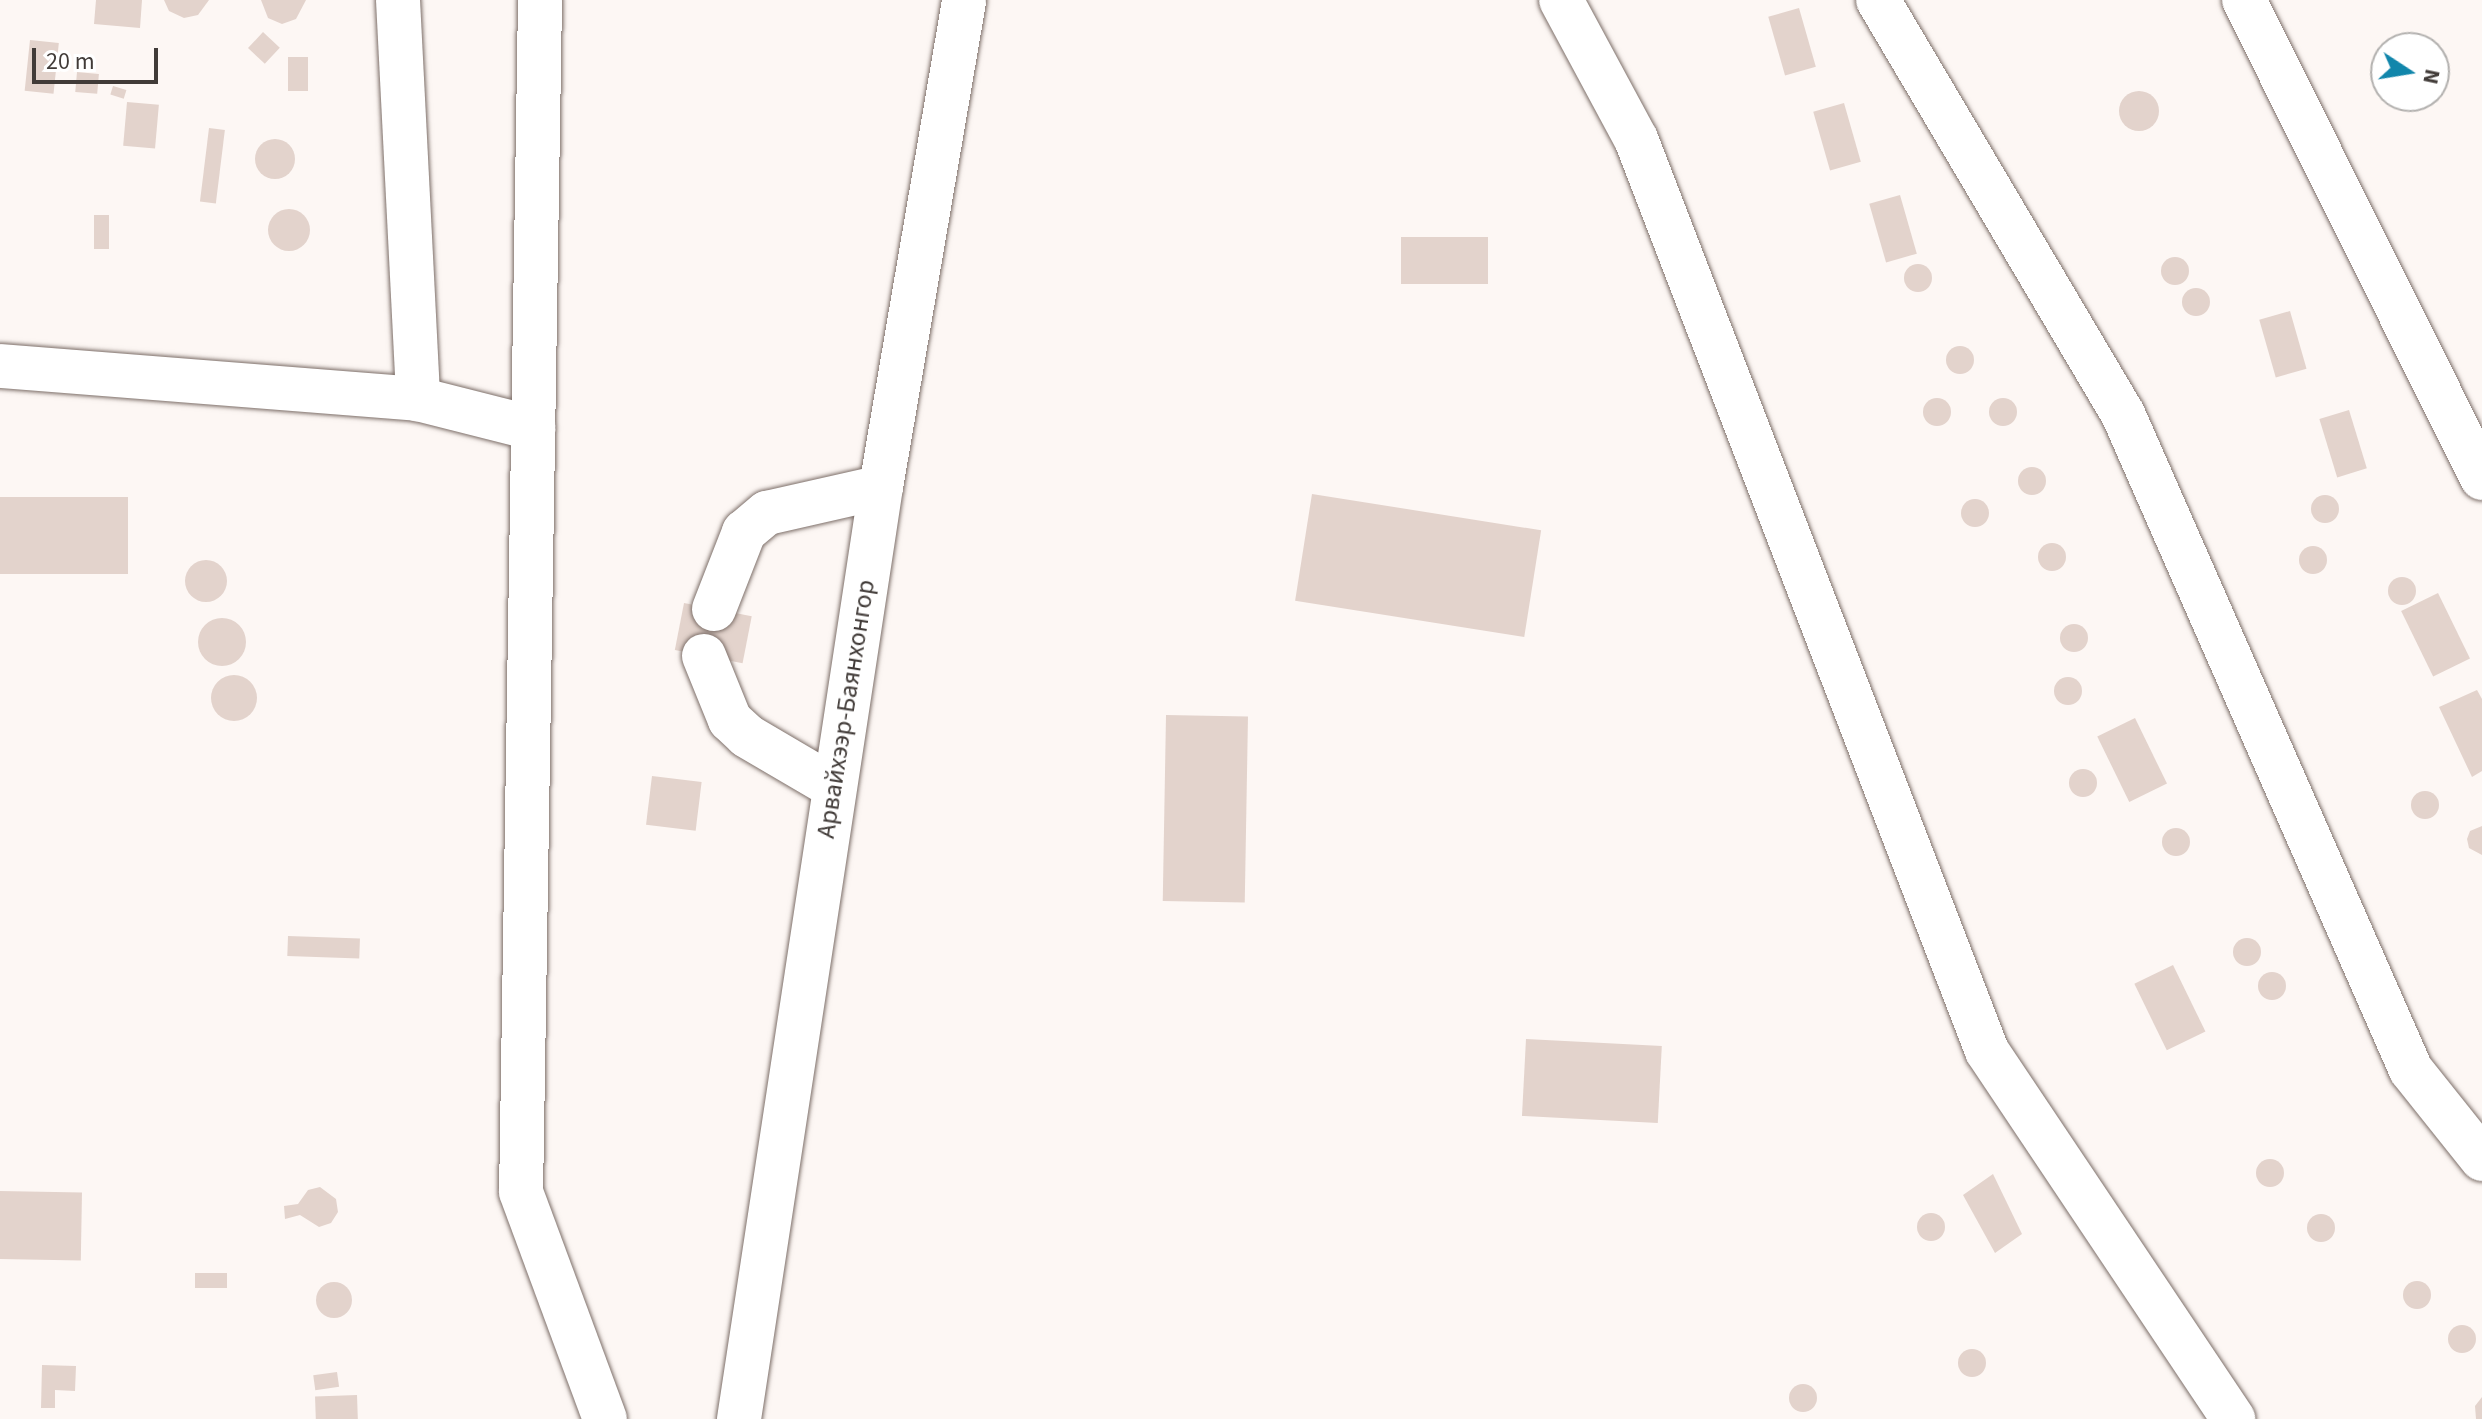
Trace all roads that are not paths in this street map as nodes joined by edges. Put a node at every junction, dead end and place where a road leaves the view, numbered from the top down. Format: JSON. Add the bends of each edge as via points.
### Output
{"nodes":[{"id":1,"x":398,"y":0,"type":"edge"},
{"id":2,"x":540,"y":0,"type":"edge"},
{"id":3,"x":964,"y":0,"type":"edge"},
{"id":4,"x":1561,"y":0,"type":"edge"},
{"id":5,"x":1878,"y":0,"type":"edge"},
{"id":6,"x":2244,"y":0,"type":"edge"},
{"id":7,"x":0,"y":366,"type":"edge"},
{"id":8,"x":418,"y":399,"type":"junction"},
{"id":9,"x":533,"y":428,"type":"junction"},
{"id":10,"x":2482,"y":478,"type":"edge"},
{"id":11,"x":881,"y":487,"type":"junction"},
{"id":12,"x":714,"y":609,"type":"dead end"},
{"id":13,"x":704,"y":656,"type":"dead end"},
{"id":14,"x":834,"y":787,"type":"junction"},
{"id":15,"x":2482,"y":1159,"type":"edge"},
{"id":16,"x":605,"y":1419,"type":"edge"},
{"id":17,"x":739,"y":1419,"type":"edge"},
{"id":18,"x":2233,"y":1419,"type":"edge"}],
"edges":[{"from":1,"to":8,"type":"main road"},
{"from":2,"to":9,"type":"main road"},
{"from":3,"to":11,"type":"main road","name":"Арвайхээр-Баянхонгор"},
{"from":4,"to":18,"type":"main road","via":[[1636,139],[1987,1051]]},
{"from":5,"to":15,"type":"main road","via":[[2123,414],[2411,1070]]},
{"from":6,"to":10,"type":"main road"},
{"from":7,"to":8,"type":"main road"},
{"from":8,"to":9,"type":"main road"},
{"from":9,"to":16,"type":"main road","via":[[521,1192]]},
{"from":11,"to":12,"type":"main road","via":[[767,513],[744,532]]},
{"from":11,"to":14,"type":"main road","name":"Арвайхээр-Баянхонгор"},
{"from":13,"to":14,"type":"main road","via":[[730,720],[747,736]]},
{"from":14,"to":17,"type":"main road","name":"Арвайхээр-Баянхонгор"}]}
